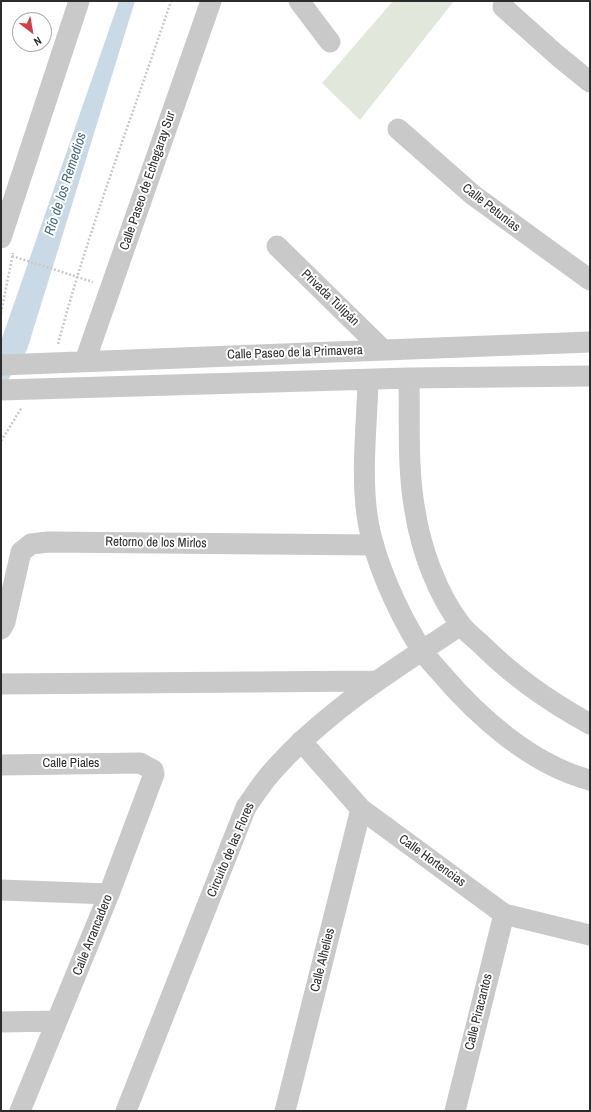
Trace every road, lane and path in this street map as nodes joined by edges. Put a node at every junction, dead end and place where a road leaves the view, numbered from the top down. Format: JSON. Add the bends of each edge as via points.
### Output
{"nodes":[{"id":1,"x":172,"y":1,"type":"edge"},
{"id":2,"x":211,"y":1,"type":"edge"},
{"id":3,"x":299,"y":1,"type":"edge"},
{"id":4,"x":76,"y":4,"type":"edge"},
{"id":5,"x":503,"y":7,"type":"dead end"},
{"id":6,"x":330,"y":42,"type":"dead end"},
{"id":7,"x":590,"y":82,"type":"edge"},
{"id":8,"x":398,"y":129,"type":"dead end"},
{"id":9,"x":3,"y":239,"type":"edge"},
{"id":10,"x":277,"y":246,"type":"dead end"},
{"id":11,"x":76,"y":276,"type":"junction"},
{"id":12,"x":590,"y":280,"type":"edge"},
{"id":13,"x":111,"y":287,"type":"junction"},
{"id":14,"x":590,"y":342,"type":"edge"},
{"id":15,"x":383,"y":350,"type":"junction"},
{"id":16,"x":85,"y":361,"type":"junction"},
{"id":17,"x":50,"y":363,"type":"junction"},
{"id":18,"x":1,"y":365,"type":"edge"},
{"id":19,"x":590,"y":376,"type":"edge"},
{"id":20,"x":409,"y":378,"type":"junction"},
{"id":21,"x":368,"y":380,"type":"junction"},
{"id":22,"x":37,"y":388,"type":"junction"},
{"id":23,"x":1,"y":390,"type":"edge"},
{"id":24,"x":1,"y":441,"type":"edge"},
{"id":25,"x":374,"y":545,"type":"junction"},
{"id":26,"x":462,"y":625,"type":"junction"},
{"id":27,"x":1,"y":630,"type":"edge"},
{"id":28,"x":422,"y":651,"type":"junction"},
{"id":29,"x":375,"y":681,"type":"junction"},
{"id":30,"x":1,"y":684,"type":"edge"},
{"id":31,"x":590,"y":724,"type":"edge"},
{"id":32,"x":301,"y":741,"type":"junction"},
{"id":33,"x":140,"y":763,"type":"joint"},
{"id":34,"x":1,"y":764,"type":"edge"},
{"id":35,"x":590,"y":780,"type":"edge"},
{"id":36,"x":361,"y":809,"type":"junction"},
{"id":37,"x":1,"y":890,"type":"edge"},
{"id":38,"x":109,"y":894,"type":"junction"},
{"id":39,"x":504,"y":914,"type":"junction"},
{"id":40,"x":590,"y":936,"type":"edge"},
{"id":41,"x":57,"y":1021,"type":"junction"},
{"id":42,"x":1,"y":1022,"type":"edge"},
{"id":43,"x":20,"y":1111,"type":"edge"},
{"id":44,"x":126,"y":1111,"type":"edge"},
{"id":45,"x":285,"y":1111,"type":"edge"},
{"id":46,"x":455,"y":1111,"type":"edge"}],
"edges":[{"from":1,"to":11,"type":"path"},
{"from":2,"to":13,"type":"street","name":"Calle Paseo de Echegaray Sur"},
{"from":3,"to":6,"type":"street"},
{"from":4,"to":9,"type":"street"},
{"from":5,"to":7,"type":"street"},
{"from":8,"to":12,"type":"street","name":"Calle Petunias","via":[[473,195]]},
{"from":9,"to":11,"type":"path","via":[[22,260]]},
{"from":10,"to":15,"type":"street","name":"Privada Tulipán"},
{"from":11,"to":13,"type":"path"},
{"from":11,"to":17,"type":"path"},
{"from":13,"to":16,"type":"street","name":"Calle Paseo de Echegaray Sur"},
{"from":14,"to":15,"type":"street","name":"Calle Paseo de la Primavera"},
{"from":15,"to":16,"type":"street","name":"Calle Paseo de la Primavera"},
{"from":16,"to":17,"type":"street","name":"Calle Paseo de la Primavera"},
{"from":17,"to":18,"type":"street","name":"Calle Paseo de la Primavera"},
{"from":19,"to":20,"type":"street"},
{"from":20,"to":21,"type":"street"},
{"from":20,"to":26,"type":"street","via":[[414,510],[434,574],[448,605]]},
{"from":21,"to":22,"type":"street"},
{"from":21,"to":25,"type":"street","via":[[365,484],[367,516]]},
{"from":22,"to":23,"type":"street"},
{"from":22,"to":24,"type":"path"},
{"from":25,"to":27,"type":"street","name":"Retorno de los Mirlos","via":[[48,542],[31,544],[22,552]]},
{"from":25,"to":28,"type":"street","via":[[404,620]]},
{"from":26,"to":28,"type":"street","name":"Circuito de las Flores"},
{"from":26,"to":31,"type":"street","via":[[521,681],[555,705]]},
{"from":28,"to":29,"type":"street","name":"Circuito de las Flores"},
{"from":28,"to":35,"type":"street","via":[[462,698],[494,726],[534,756],[580,778]]},
{"from":29,"to":30,"type":"street"},
{"from":29,"to":32,"type":"street","name":"Circuito de las Flores"},
{"from":32,"to":36,"type":"street","name":"Calle Hortencias"},
{"from":32,"to":44,"type":"street","name":"Circuito de las Flores","via":[[270,774],[246,807]]},
{"from":33,"to":34,"type":"street","name":"Calle Piales"},
{"from":33,"to":38,"type":"street","name":"Calle Arrancadero","via":[[153,770],[154,774]]},
{"from":36,"to":39,"type":"street","name":"Calle Hortencias"},
{"from":36,"to":45,"type":"street","name":"Calle Alhelies"},
{"from":37,"to":38,"type":"street"},
{"from":38,"to":41,"type":"street","name":"Calle Arrancadero"},
{"from":39,"to":40,"type":"street","name":"Calle Hortencias"},
{"from":39,"to":46,"type":"street","name":"Calle Piracantos"},
{"from":41,"to":42,"type":"street"},
{"from":41,"to":43,"type":"street","name":"Calle Arrancadero"}]}
